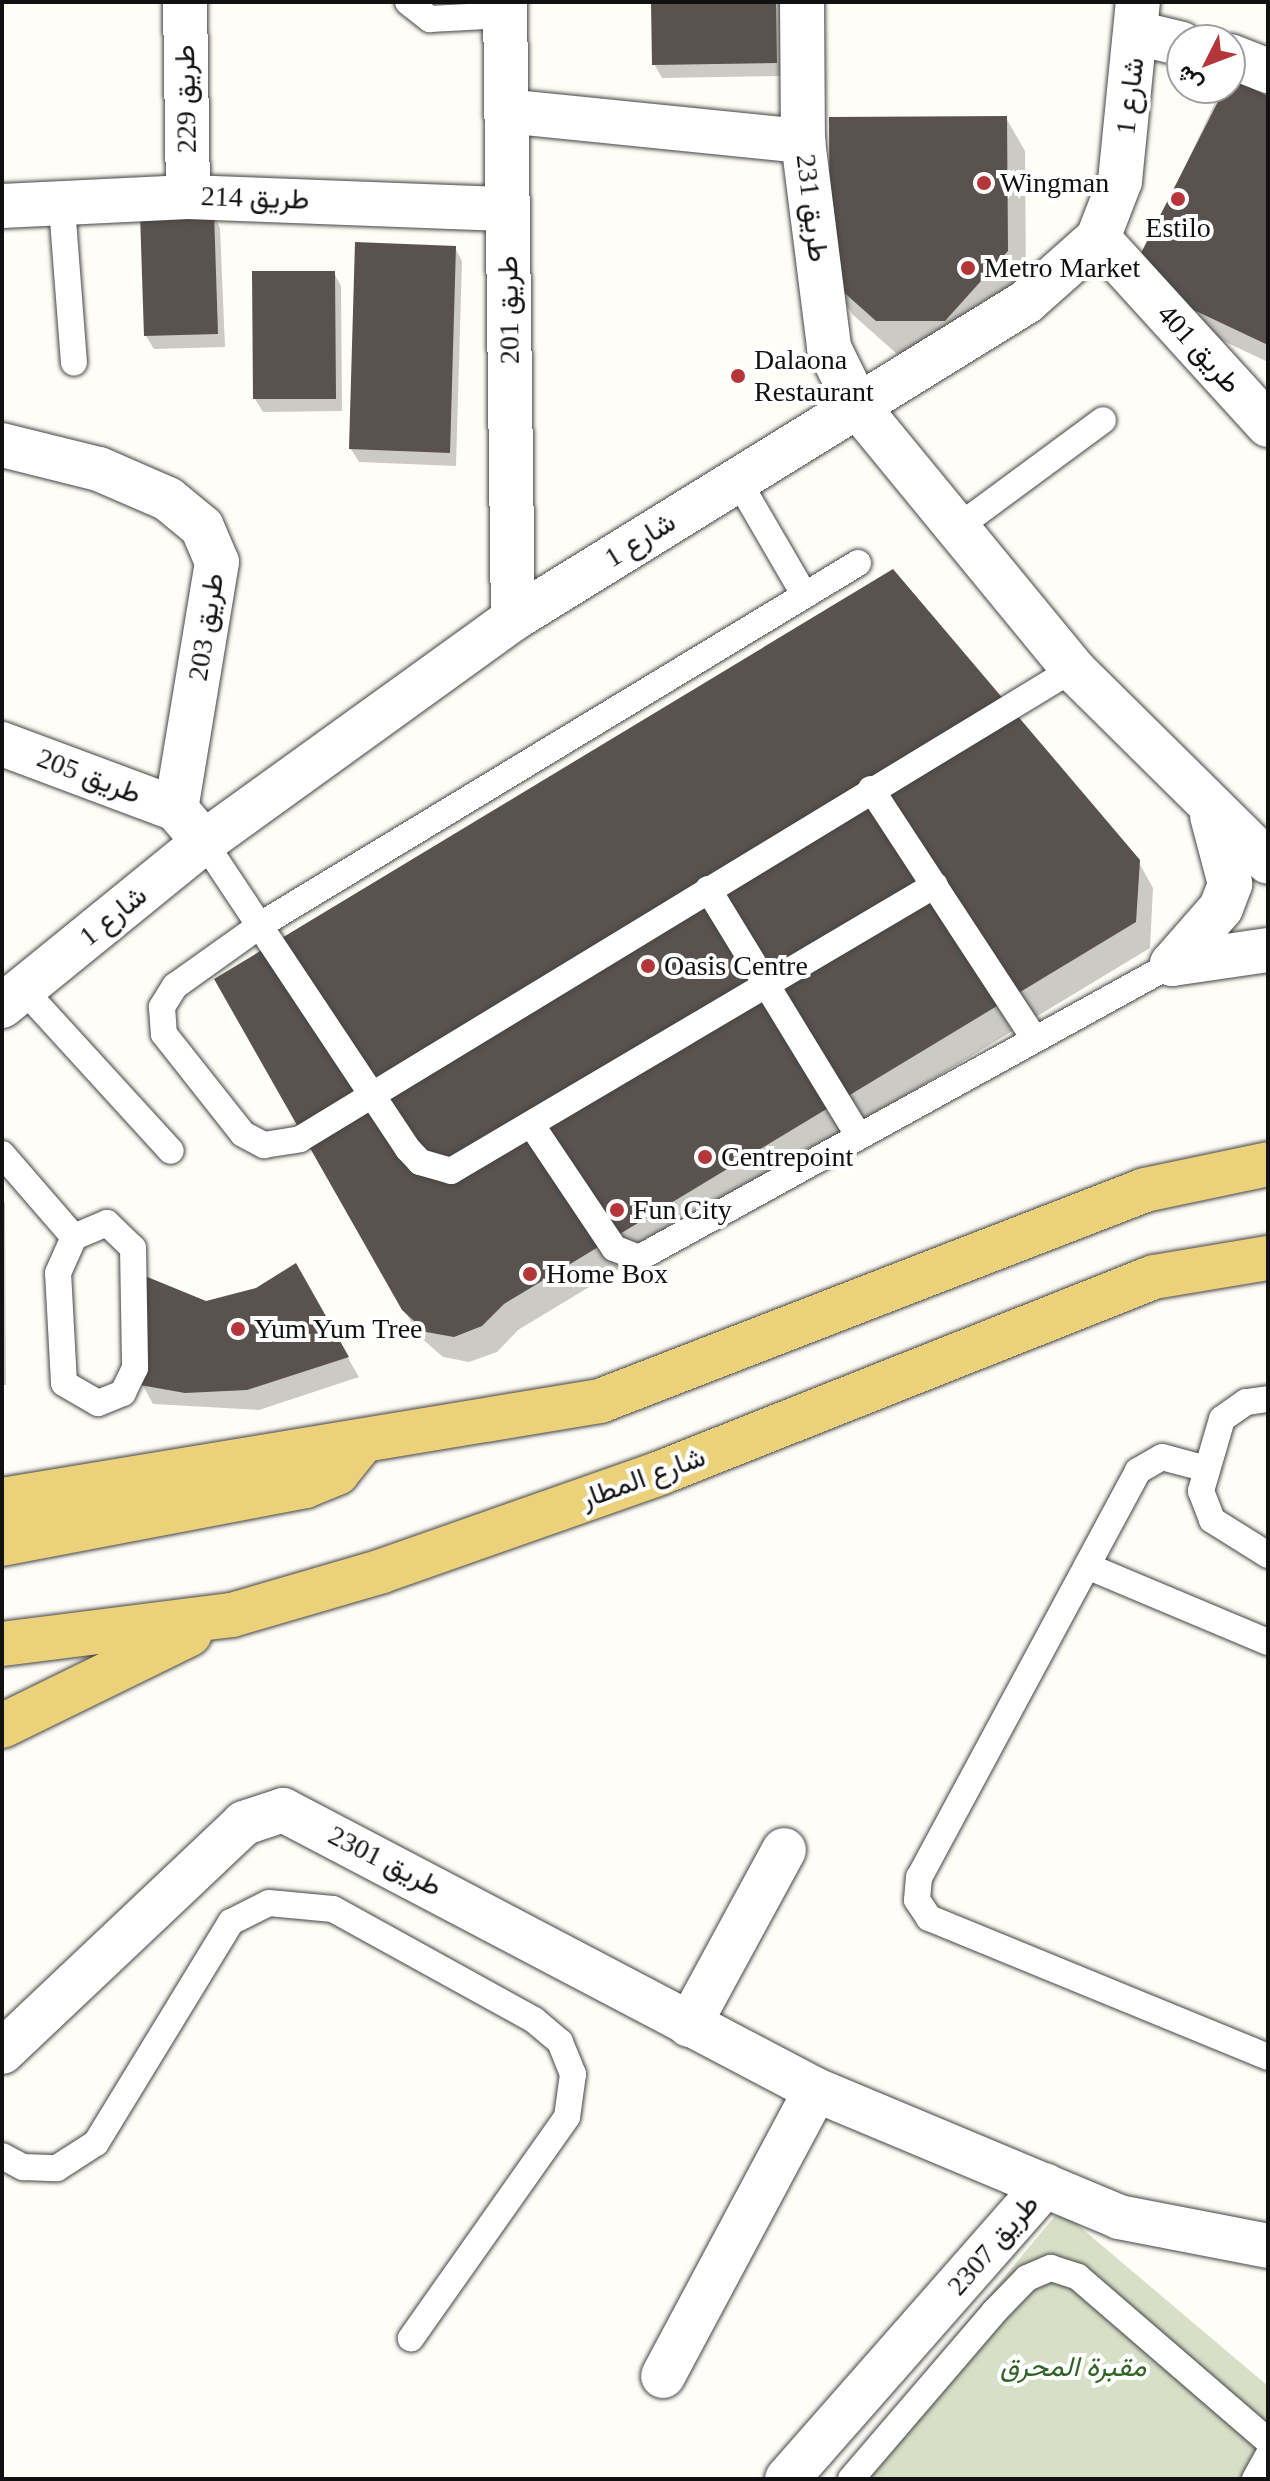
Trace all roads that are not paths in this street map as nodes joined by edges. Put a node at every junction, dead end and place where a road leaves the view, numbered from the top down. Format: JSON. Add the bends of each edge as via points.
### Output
{"nodes":[{"id":1,"x":185,"y":2,"type":"edge"},
{"id":2,"x":408,"y":2,"type":"edge"},
{"id":3,"x":802,"y":2,"type":"edge"},
{"id":4,"x":505,"y":8,"type":"edge"},
{"id":5,"x":1138,"y":18,"type":"edge"},
{"id":6,"x":1166,"y":35,"type":"edge"},
{"id":7,"x":1246,"y":62,"type":"edge"},
{"id":8,"x":1268,"y":71,"type":"edge"},
{"id":9,"x":506,"y":111,"type":"junction"},
{"id":10,"x":803,"y":141,"type":"junction"},
{"id":11,"x":188,"y":197,"type":"junction"},
{"id":12,"x":2,"y":206,"type":"edge"},
{"id":13,"x":62,"y":207,"type":"junction"},
{"id":14,"x":507,"y":209,"type":"junction"},
{"id":15,"x":1098,"y":238,"type":"junction"},
{"id":16,"x":74,"y":363,"type":"dead end"},
{"id":17,"x":858,"y":407,"type":"junction"},
{"id":18,"x":1103,"y":420,"type":"dead end"},
{"id":19,"x":1268,"y":425,"type":"edge"},
{"id":20,"x":2,"y":445,"type":"edge"},
{"id":21,"x":737,"y":479,"type":"junction"},
{"id":22,"x":954,"y":530,"type":"junction"},
{"id":23,"x":858,"y":563,"type":"dead end"},
{"id":24,"x":804,"y":594,"type":"junction"},
{"id":25,"x":513,"y":619,"type":"junction"},
{"id":26,"x":1073,"y":669,"type":"junction"},
{"id":27,"x":2,"y":744,"type":"edge"},
{"id":28,"x":871,"y":789,"type":"junction"},
{"id":29,"x":176,"y":809,"type":"junction"},
{"id":30,"x":1210,"y":810,"type":"junction"},
{"id":31,"x":204,"y":842,"type":"junction"},
{"id":32,"x":1268,"y":862,"type":"edge"},
{"id":33,"x":935,"y":885,"type":"junction"},
{"id":34,"x":708,"y":889,"type":"junction"},
{"id":35,"x":262,"y":924,"type":"junction"},
{"id":36,"x":1268,"y":950,"type":"edge"},
{"id":37,"x":1172,"y":964,"type":"junction"},
{"id":38,"x":767,"y":985,"type":"junction"},
{"id":39,"x":13,"y":998,"type":"edge"},
{"id":40,"x":1034,"y":1038,"type":"junction"},
{"id":41,"x":373,"y":1095,"type":"junction"},
{"id":42,"x":533,"y":1127,"type":"junction"},
{"id":43,"x":859,"y":1136,"type":"junction"},
{"id":44,"x":171,"y":1151,"type":"dead end"},
{"id":45,"x":2,"y":1154,"type":"edge"},
{"id":46,"x":1268,"y":1164,"type":"edge"},
{"id":47,"x":74,"y":1237,"type":"junction"},
{"id":48,"x":1268,"y":1258,"type":"edge"},
{"id":49,"x":1268,"y":1399,"type":"edge"},
{"id":50,"x":360,"y":1445,"type":"junction"},
{"id":51,"x":1203,"y":1468,"type":"junction"},
{"id":52,"x":7,"y":1498,"type":"edge"},
{"id":53,"x":2,"y":1544,"type":"edge"},
{"id":54,"x":1268,"y":1555,"type":"edge"},
{"id":55,"x":1087,"y":1566,"type":"junction"},
{"id":56,"x":232,"y":1615,"type":"junction"},
{"id":57,"x":1268,"y":1642,"type":"edge"},
{"id":58,"x":2,"y":1644,"type":"edge"},
{"id":59,"x":2,"y":1726,"type":"edge"},
{"id":60,"x":784,"y":1850,"type":"dead end"},
{"id":61,"x":689,"y":2025,"type":"junction"},
{"id":62,"x":2,"y":2052,"type":"edge"},
{"id":63,"x":1268,"y":2057,"type":"edge"},
{"id":64,"x":816,"y":2090,"type":"junction"},
{"id":65,"x":2,"y":2156,"type":"edge"},
{"id":66,"x":1045,"y":2185,"type":"junction"},
{"id":67,"x":1268,"y":2246,"type":"edge"},
{"id":68,"x":411,"y":2338,"type":"dead end"},
{"id":69,"x":663,"y":2376,"type":"dead end"},
{"id":70,"x":1268,"y":2441,"type":"edge"},
{"id":71,"x":1268,"y":2456,"type":"edge"},
{"id":72,"x":787,"y":2479,"type":"edge"},
{"id":73,"x":851,"y":2479,"type":"edge"},
{"id":74,"x":1255,"y":2479,"type":"edge"}],
"edges":[{"from":1,"to":11,"type":"street","name":"طريق 229"},
{"from":2,"to":4,"type":"lane","via":[[430,19]]},
{"from":3,"to":10,"type":"street","name":"طريق 231"},
{"from":4,"to":9,"type":"street","name":"طريق 201"},
{"from":5,"to":6,"type":"street"},
{"from":5,"to":15,"type":"street","name":"شارع 1","via":[[1120,181]]},
{"from":7,"to":8,"type":"street"},
{"from":9,"to":10,"type":"street"},
{"from":9,"to":14,"type":"street","name":"طريق 201"},
{"from":10,"to":17,"type":"street","name":"طريق 231","via":[[829,348]]},
{"from":11,"to":13,"type":"street","name":"طريق 214"},
{"from":11,"to":14,"type":"street","name":"طريق 214"},
{"from":12,"to":13,"type":"street","name":"طريق 214"},
{"from":13,"to":16,"type":"lane"},
{"from":14,"to":25,"type":"street","name":"طريق 201"},
{"from":15,"to":17,"type":"street","name":"شارع 1","via":[[1026,302]]},
{"from":15,"to":19,"type":"street","name":"طريق 401"},
{"from":17,"to":21,"type":"street","name":"شارع 1"},
{"from":17,"to":22,"type":"street","name":"طريق 231"},
{"from":18,"to":22,"type":"lane"},
{"from":20,"to":29,"type":"street","name":"طريق 203","via":[[99,469],[168,499],[202,527],[217,562]]},
{"from":21,"to":24,"type":"lane"},
{"from":21,"to":25,"type":"street","name":"شارع 1"},
{"from":22,"to":26,"type":"street","name":"طريق 231"},
{"from":23,"to":24,"type":"lane"},
{"from":24,"to":35,"type":"lane"},
{"from":25,"to":31,"type":"street","name":"شارع 1"},
{"from":26,"to":28,"type":"lane"},
{"from":26,"to":30,"type":"street","name":"طريق 231"},
{"from":27,"to":29,"type":"street","name":"طريق 205"},
{"from":28,"to":33,"type":"lane"},
{"from":28,"to":34,"type":"lane"},
{"from":29,"to":31,"type":"street"},
{"from":30,"to":32,"type":"street","name":"طريق 231"},
{"from":30,"to":37,"type":"street","via":[[1230,884],[1221,908]]},
{"from":31,"to":35,"type":"lane"},
{"from":31,"to":39,"type":"street","name":"شارع 1"},
{"from":33,"to":38,"type":"lane"},
{"from":33,"to":40,"type":"lane"},
{"from":34,"to":38,"type":"lane"},
{"from":34,"to":41,"type":"lane"},
{"from":35,"to":41,"type":"lane"},
{"from":35,"to":41,"type":"lane","via":[[175,986],[162,1007],[164,1034],[243,1134],[264,1145],[289,1144]]},
{"from":36,"to":37,"type":"street"},
{"from":37,"to":40,"type":"lane"},
{"from":38,"to":42,"type":"lane"},
{"from":38,"to":43,"type":"lane"},
{"from":39,"to":44,"type":"lane"},
{"from":40,"to":43,"type":"lane"},
{"from":41,"to":42,"type":"lane","via":[[408,1149],[435,1170],[467,1166]]},
{"from":42,"to":43,"type":"lane","via":[[614,1248],[639,1258]]},
{"from":45,"to":47,"type":"lane"},
{"from":46,"to":50,"type":"main road","via":[[1145,1190],[600,1401]]},
{"from":47,"to":47,"type":"lane","via":[[58,1273],[60,1369],[72,1394],[98,1403],[123,1393],[135,1368],[133,1248],[107,1223]]},
{"from":48,"to":56,"type":"main road","name":"شارع المطار","via":[[1154,1277],[660,1473]]},
{"from":49,"to":51,"type":"lane","via":[[1246,1402],[1222,1419]]},
{"from":50,"to":52,"type":"main road"},
{"from":50,"to":53,"type":"main road","via":[[337,1473],[305,1486]]},
{"from":51,"to":54,"type":"lane","via":[[1203,1507],[1212,1520]]},
{"from":51,"to":55,"type":"lane","via":[[1162,1457],[1145,1464]]},
{"from":55,"to":57,"type":"lane"},
{"from":55,"to":63,"type":"lane","via":[[919,1877],[917,1900],[929,1918]]},
{"from":56,"to":58,"type":"main road","name":"شارع المطار"},
{"from":56,"to":59,"type":"main road"},
{"from":60,"to":61,"type":"street"},
{"from":61,"to":62,"type":"street","name":"طريق 2301","via":[[283,1810],[244,1823]]},
{"from":61,"to":64,"type":"street","name":"طريق 2301"},
{"from":64,"to":66,"type":"street","name":"طريق 2301"},
{"from":64,"to":69,"type":"street"},
{"from":65,"to":68,"type":"lane","via":[[23,2167],[57,2168],[96,2143],[231,1922],[269,1903],[333,1909],[541,2025],[560,2042],[573,2074],[567,2117]]},
{"from":66,"to":67,"type":"street","name":"طريق 2307","via":[[1119,2217]]},
{"from":66,"to":72,"type":"street","name":"طريق 2307"},
{"from":70,"to":73,"type":"lane","via":[[1078,2277],[1051,2268],[1027,2278],[994,2312]]},
{"from":71,"to":74,"type":"lane"}]}
